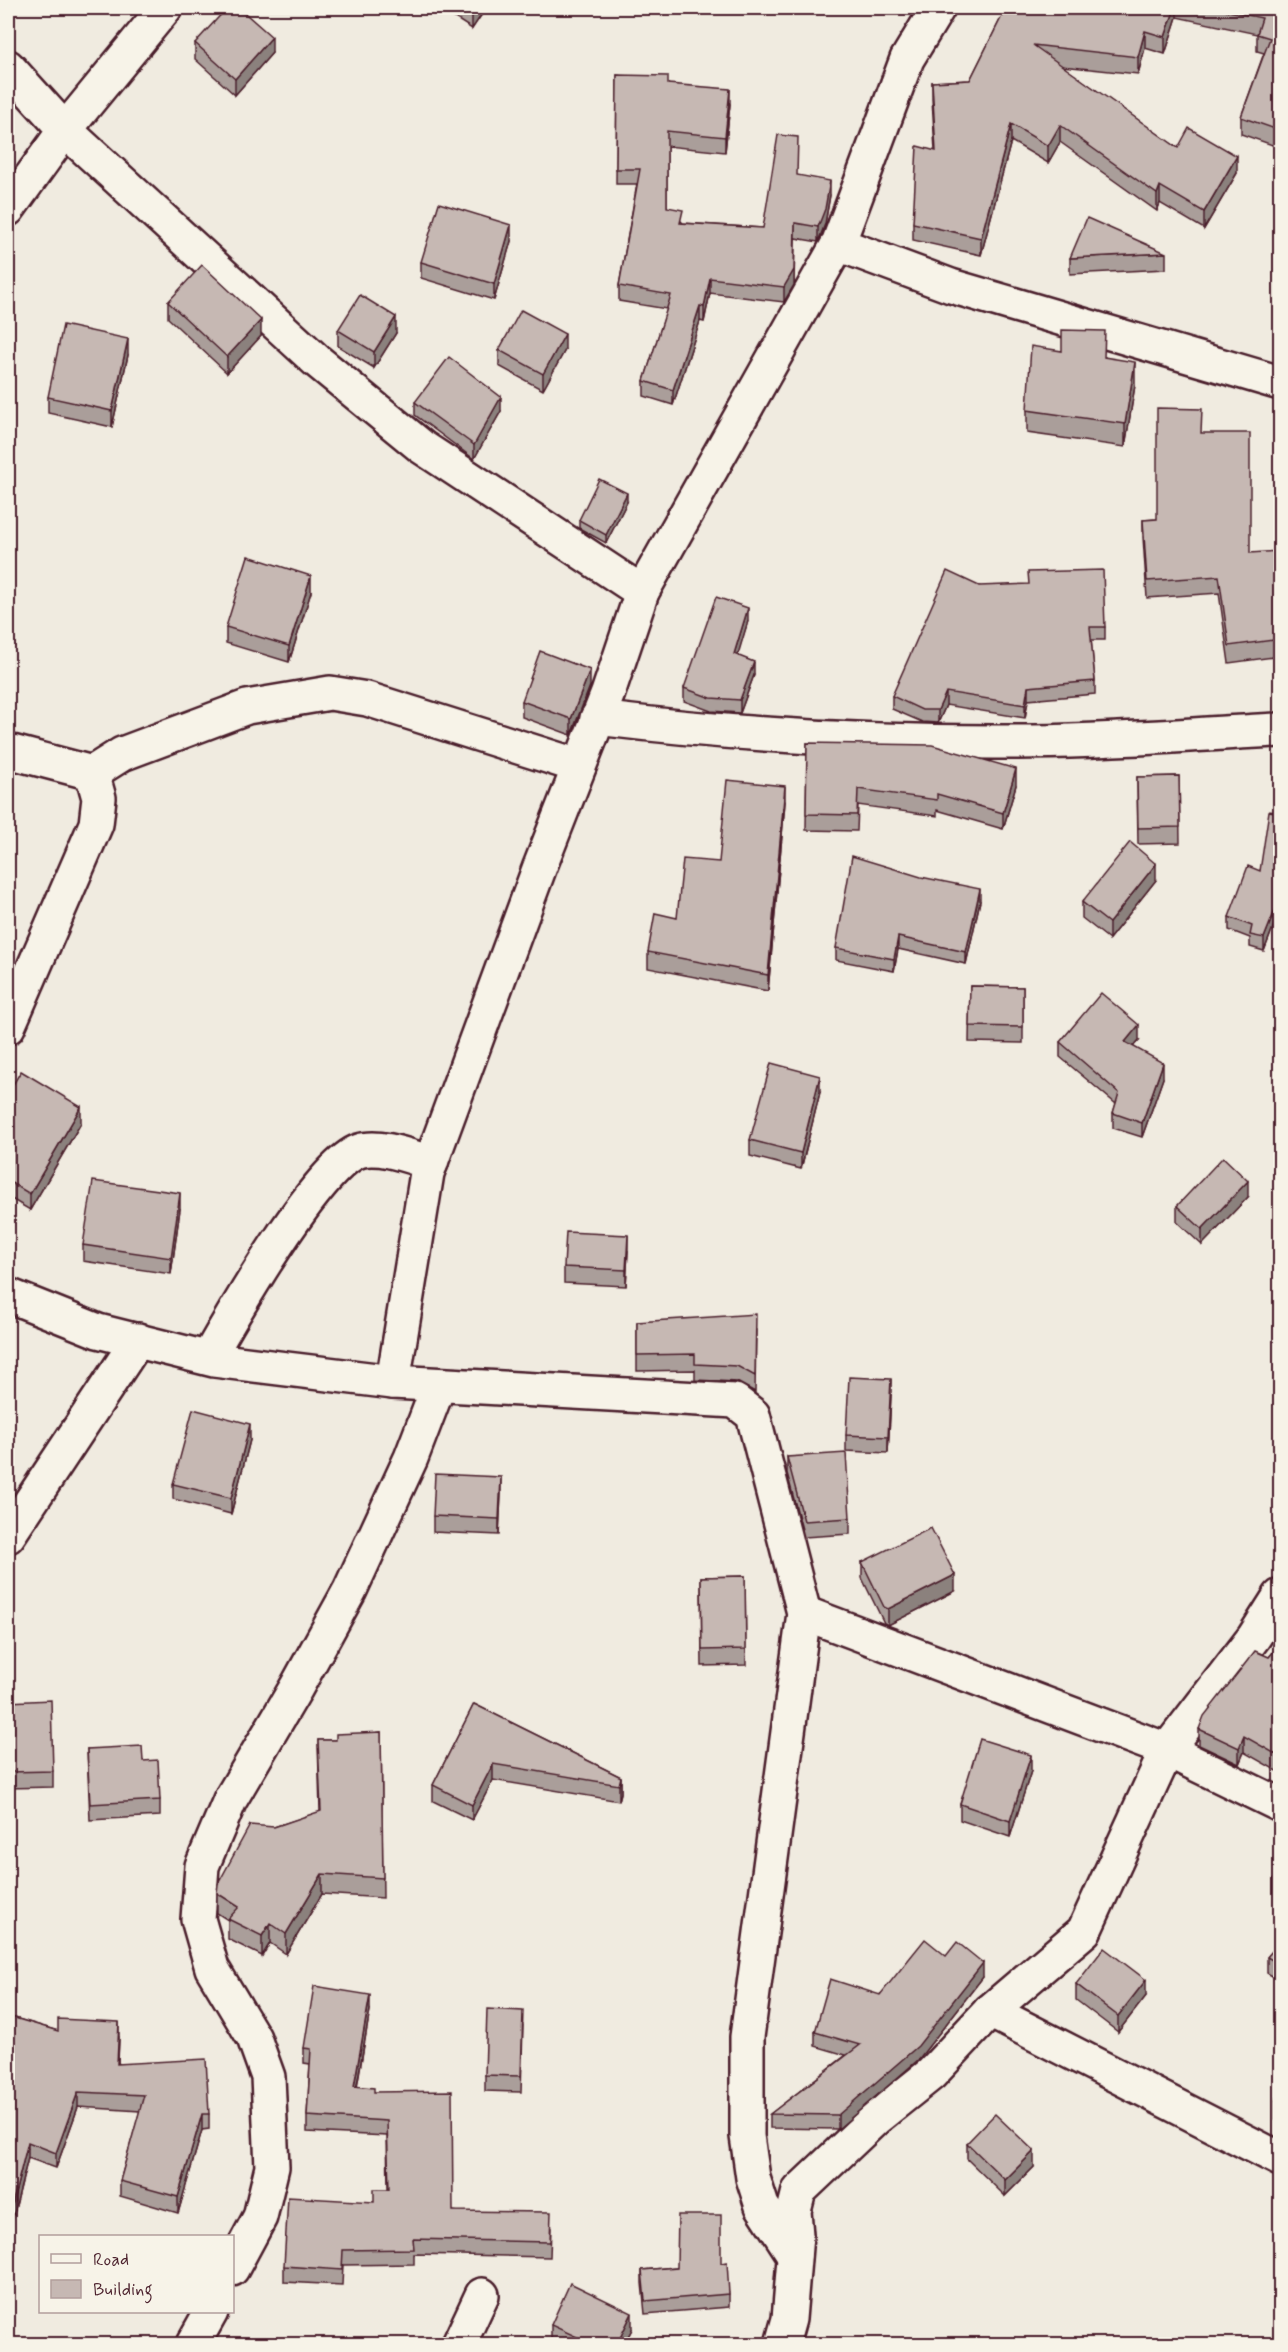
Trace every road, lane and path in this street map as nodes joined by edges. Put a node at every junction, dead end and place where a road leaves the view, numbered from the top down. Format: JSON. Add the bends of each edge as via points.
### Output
{"nodes":[{"id":1,"x":165,"y":8,"type":"edge"},
{"id":2,"x":938,"y":8,"type":"edge"},
{"id":3,"x":8,"y":68,"type":"edge"},
{"id":4,"x":65,"y":130,"type":"junction"},
{"id":5,"x":8,"y":209,"type":"edge"},
{"id":6,"x":838,"y":244,"type":"junction"},
{"id":7,"x":1281,"y":383,"type":"edge"},
{"id":8,"x":642,"y":592,"type":"junction"},
{"id":9,"x":597,"y":718,"type":"junction"},
{"id":10,"x":1281,"y":730,"type":"edge"},
{"id":11,"x":8,"y":751,"type":"edge"},
{"id":12,"x":579,"y":766,"type":"junction"},
{"id":13,"x":92,"y":773,"type":"junction"},
{"id":14,"x":8,"y":1027,"type":"edge"},
{"id":15,"x":431,"y":1163,"type":"junction"},
{"id":16,"x":8,"y":1295,"type":"edge"},
{"id":17,"x":138,"y":1340,"type":"junction"},
{"id":18,"x":208,"y":1358,"type":"junction"},
{"id":19,"x":393,"y":1382,"type":"junction"},
{"id":20,"x":439,"y":1385,"type":"junction"},
{"id":21,"x":8,"y":1536,"type":"edge"},
{"id":22,"x":1281,"y":1596,"type":"edge"},
{"id":23,"x":804,"y":1613,"type":"junction"},
{"id":24,"x":1167,"y":1750,"type":"junction"},
{"id":25,"x":1281,"y":1805,"type":"edge"},
{"id":26,"x":990,"y":2011,"type":"junction"},
{"id":27,"x":1281,"y":2159,"type":"edge"},
{"id":28,"x":794,"y":2255,"type":"junction"},
{"id":29,"x":234,"y":2265,"type":"edge"},
{"id":30,"x":482,"y":2295,"type":"dead end"},
{"id":31,"x":210,"y":2313,"type":"edge"},
{"id":32,"x":193,"y":2344,"type":"edge"},
{"id":33,"x":459,"y":2344,"type":"edge"},
{"id":34,"x":782,"y":2344,"type":"edge"}],
"edges":[{"from":1,"to":4,"type":"street"},
{"from":2,"to":6,"type":"street","via":[[908,59]]},
{"from":3,"to":4,"type":"street"},
{"from":4,"to":5,"type":"street"},
{"from":4,"to":8,"type":"street","via":[[317,361],[422,447]]},
{"from":6,"to":7,"type":"street","via":[[951,286]]},
{"from":6,"to":8,"type":"street"},
{"from":8,"to":9,"type":"street"},
{"from":9,"to":10,"type":"street","via":[[818,738],[1019,742]]},
{"from":9,"to":12,"type":"street"},
{"from":11,"to":13,"type":"street"},
{"from":12,"to":13,"type":"street","via":[[368,699],[330,693],[247,707],[122,754]]},
{"from":12,"to":15,"type":"street"},
{"from":13,"to":14,"type":"street","via":[[99,798],[96,824]]},
{"from":15,"to":18,"type":"street","via":[[381,1150],[359,1151],[334,1171],[320,1184],[267,1261]]},
{"from":15,"to":19,"type":"street"},
{"from":16,"to":17,"type":"street","via":[[98,1330]]},
{"from":17,"to":18,"type":"street"},
{"from":17,"to":21,"type":"street"},
{"from":18,"to":19,"type":"street"},
{"from":19,"to":20,"type":"street"},
{"from":20,"to":23,"type":"street","via":[[735,1401],[753,1415]]},
{"from":20,"to":29,"type":"street","via":[[411,1458],[350,1590],[230,1800],[202,1866],[198,1919],[212,1968],[254,2038],[268,2077],[272,2167],[260,2217]]},
{"from":22,"to":24,"type":"street"},
{"from":23,"to":24,"type":"street"},
{"from":23,"to":28,"type":"street","via":[[747,2037],[747,2136],[753,2178],[762,2206]]},
{"from":24,"to":25,"type":"street"},
{"from":24,"to":26,"type":"street","via":[[1084,1931]]},
{"from":26,"to":27,"type":"street"},
{"from":26,"to":28,"type":"street","via":[[931,2074],[876,2118],[799,2191],[794,2211]]},
{"from":28,"to":34,"type":"street","via":[[789,2319]]},
{"from":30,"to":33,"type":"street"},
{"from":31,"to":32,"type":"street"}]}
